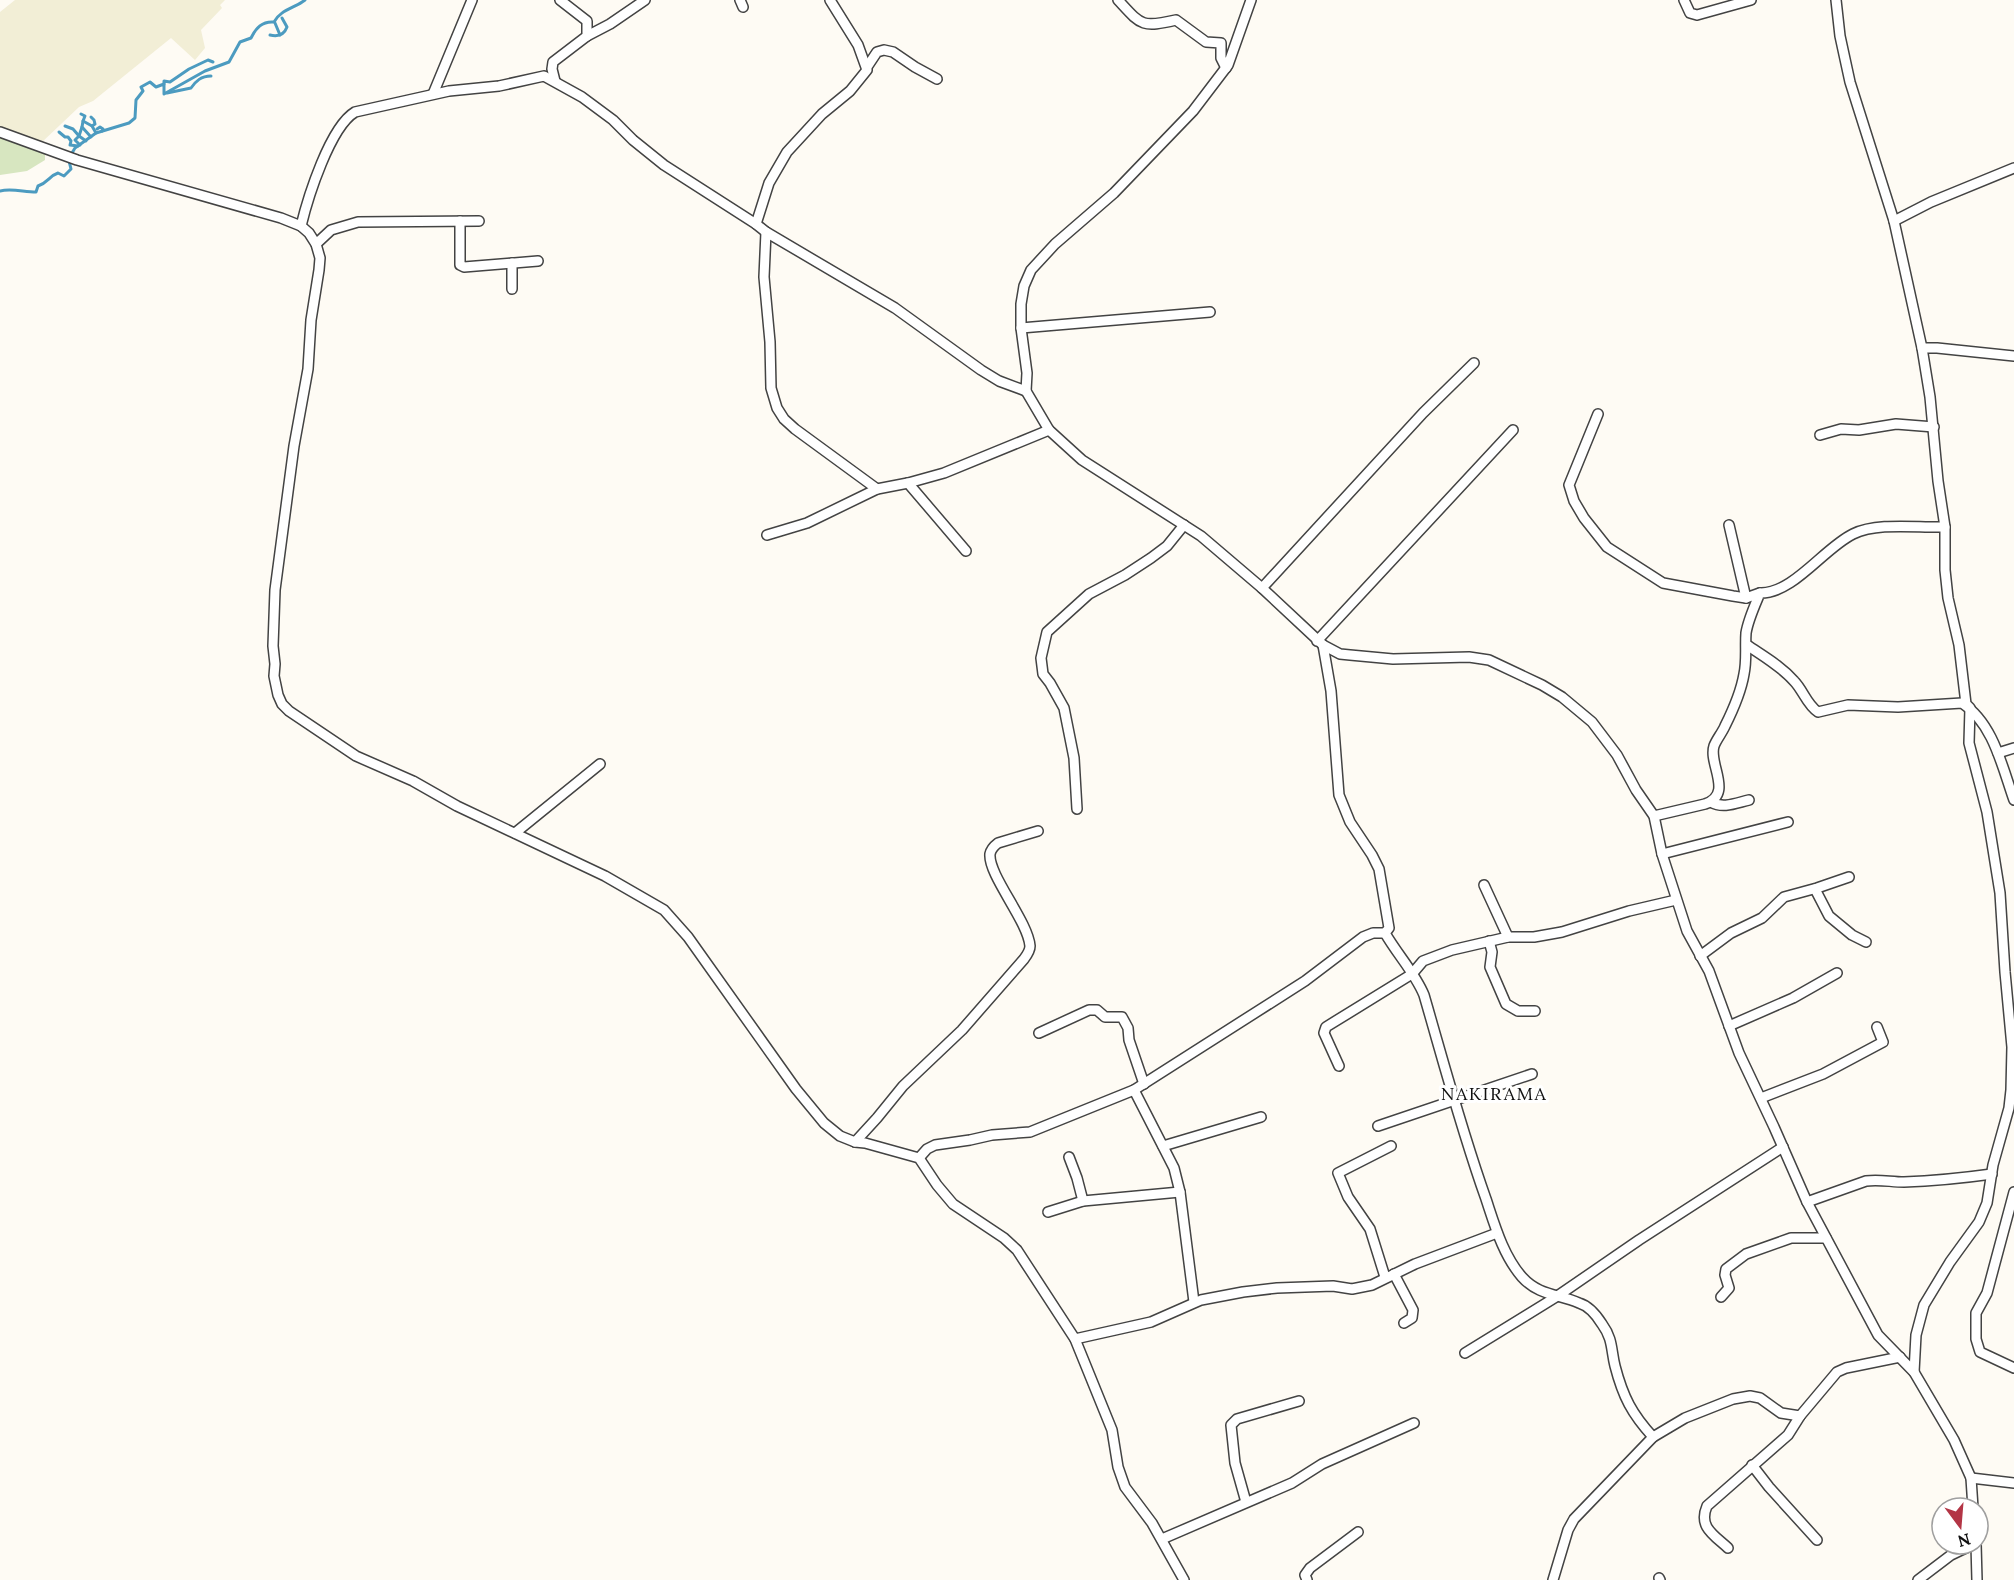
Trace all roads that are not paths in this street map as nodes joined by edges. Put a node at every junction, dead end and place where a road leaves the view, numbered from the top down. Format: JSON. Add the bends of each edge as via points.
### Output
{"nodes":[{"id":1,"x":472,"y":0,"type":"edge"},
{"id":2,"x":560,"y":0,"type":"edge"},
{"id":3,"x":645,"y":0,"type":"edge"},
{"id":4,"x":830,"y":0,"type":"edge"},
{"id":5,"x":1119,"y":0,"type":"edge"},
{"id":6,"x":1251,"y":0,"type":"edge"},
{"id":7,"x":1684,"y":0,"type":"edge"},
{"id":8,"x":1751,"y":0,"type":"edge"},
{"id":9,"x":1836,"y":0,"type":"edge"},
{"id":10,"x":587,"y":36,"type":"junction"},
{"id":11,"x":1221,"y":43,"type":"junction"},
{"id":12,"x":1235,"y":47,"type":"junction"},
{"id":13,"x":867,"y":67,"type":"junction"},
{"id":14,"x":1226,"y":68,"type":"junction"},
{"id":15,"x":937,"y":79,"type":"dead end"},
{"id":16,"x":555,"y":81,"type":"junction"},
{"id":17,"x":433,"y":94,"type":"junction"},
{"id":18,"x":0,"y":132,"type":"edge"},
{"id":19,"x":2014,"y":168,"type":"edge"},
{"id":20,"x":460,"y":221,"type":"junction"},
{"id":21,"x":479,"y":221,"type":"dead end"},
{"id":22,"x":1894,"y":221,"type":"junction"},
{"id":23,"x":756,"y":224,"type":"junction"},
{"id":24,"x":301,"y":226,"type":"junction"},
{"id":25,"x":766,"y":232,"type":"junction"},
{"id":26,"x":316,"y":244,"type":"junction"},
{"id":27,"x":538,"y":261,"type":"dead end"},
{"id":28,"x":512,"y":263,"type":"junction"},
{"id":29,"x":512,"y":289,"type":"dead end"},
{"id":30,"x":1210,"y":312,"type":"dead end"},
{"id":31,"x":1021,"y":328,"type":"junction"},
{"id":32,"x":1922,"y":348,"type":"junction"},
{"id":33,"x":2014,"y":356,"type":"edge"},
{"id":34,"x":1474,"y":363,"type":"dead end"},
{"id":35,"x":1026,"y":391,"type":"junction"},
{"id":36,"x":1598,"y":414,"type":"dead end"},
{"id":37,"x":1934,"y":427,"type":"junction"},
{"id":38,"x":1049,"y":430,"type":"junction"},
{"id":39,"x":1514,"y":430,"type":"dead end"},
{"id":40,"x":1820,"y":435,"type":"dead end"},
{"id":41,"x":908,"y":483,"type":"junction"},
{"id":42,"x":877,"y":489,"type":"junction"},
{"id":43,"x":1184,"y":525,"type":"junction"},
{"id":44,"x":1729,"y":525,"type":"dead end"},
{"id":45,"x":1946,"y":526,"type":"junction"},
{"id":46,"x":767,"y":535,"type":"dead end"},
{"id":47,"x":966,"y":551,"type":"dead end"},
{"id":48,"x":1262,"y":588,"type":"junction"},
{"id":49,"x":1760,"y":593,"type":"junction"},
{"id":50,"x":1746,"y":598,"type":"junction"},
{"id":51,"x":1320,"y":643,"type":"junction"},
{"id":52,"x":1747,"y":645,"type":"junction"},
{"id":53,"x":1340,"y":654,"type":"junction"},
{"id":54,"x":1327,"y":669,"type":"junction"},
{"id":55,"x":1970,"y":708,"type":"junction"},
{"id":56,"x":2014,"y":748,"type":"edge"},
{"id":57,"x":1998,"y":753,"type":"junction"},
{"id":58,"x":600,"y":765,"type":"dead end"},
{"id":59,"x":1749,"y":800,"type":"dead end"},
{"id":60,"x":2014,"y":800,"type":"edge"},
{"id":61,"x":1711,"y":802,"type":"junction"},
{"id":62,"x":1077,"y":809,"type":"dead end"},
{"id":63,"x":1654,"y":816,"type":"junction"},
{"id":64,"x":1788,"y":822,"type":"dead end"},
{"id":65,"x":1038,"y":831,"type":"dead end"},
{"id":66,"x":515,"y":834,"type":"junction"},
{"id":67,"x":1662,"y":854,"type":"junction"},
{"id":68,"x":1849,"y":877,"type":"dead end"},
{"id":69,"x":1484,"y":885,"type":"dead end"},
{"id":70,"x":1815,"y":889,"type":"junction"},
{"id":71,"x":1676,"y":900,"type":"junction"},
{"id":72,"x":1385,"y":933,"type":"junction"},
{"id":73,"x":1508,"y":937,"type":"junction"},
{"id":74,"x":1489,"y":941,"type":"junction"},
{"id":75,"x":1866,"y":942,"type":"dead end"},
{"id":76,"x":1700,"y":956,"type":"junction"},
{"id":77,"x":1837,"y":973,"type":"dead end"},
{"id":78,"x":1412,"y":974,"type":"junction"},
{"id":79,"x":1535,"y":1011,"type":"dead end"},
{"id":80,"x":1729,"y":1026,"type":"junction"},
{"id":81,"x":1877,"y":1028,"type":"dead end"},
{"id":82,"x":1039,"y":1033,"type":"dead end"},
{"id":83,"x":2013,"y":1047,"type":"edge"},
{"id":84,"x":1339,"y":1066,"type":"dead end"},
{"id":85,"x":1532,"y":1074,"type":"dead end"},
{"id":86,"x":1144,"y":1084,"type":"junction"},
{"id":87,"x":1134,"y":1090,"type":"junction"},
{"id":88,"x":1761,"y":1098,"type":"junction"},
{"id":89,"x":1453,"y":1100,"type":"junction"},
{"id":90,"x":1261,"y":1117,"type":"dead end"},
{"id":91,"x":1378,"y":1126,"type":"dead end"},
{"id":92,"x":855,"y":1142,"type":"junction"},
{"id":93,"x":1163,"y":1146,"type":"junction"},
{"id":94,"x":1391,"y":1146,"type":"dead end"},
{"id":95,"x":1783,"y":1147,"type":"junction"},
{"id":96,"x":1069,"y":1157,"type":"dead end"},
{"id":97,"x":919,"y":1158,"type":"junction"},
{"id":98,"x":1992,"y":1174,"type":"junction"},
{"id":99,"x":1180,"y":1192,"type":"junction"},
{"id":100,"x":2014,"y":1192,"type":"edge"},
{"id":101,"x":1083,"y":1202,"type":"junction"},
{"id":102,"x":1807,"y":1202,"type":"junction"},
{"id":103,"x":1048,"y":1212,"type":"dead end"},
{"id":104,"x":1497,"y":1233,"type":"junction"},
{"id":105,"x":1826,"y":1238,"type":"junction"},
{"id":106,"x":1390,"y":1276,"type":"junction"},
{"id":107,"x":1556,"y":1297,"type":"junction"},
{"id":108,"x":1721,"y":1297,"type":"dead end"},
{"id":109,"x":1194,"y":1302,"type":"junction"},
{"id":110,"x":1404,"y":1323,"type":"dead end"},
{"id":111,"x":1075,"y":1339,"type":"junction"},
{"id":112,"x":1465,"y":1353,"type":"dead end"},
{"id":113,"x":1900,"y":1357,"type":"junction"},
{"id":114,"x":2014,"y":1368,"type":"edge"},
{"id":115,"x":1914,"y":1372,"type":"junction"},
{"id":116,"x":1299,"y":1401,"type":"dead end"},
{"id":117,"x":1800,"y":1416,"type":"junction"},
{"id":118,"x":1414,"y":1423,"type":"dead end"},
{"id":119,"x":1653,"y":1437,"type":"junction"},
{"id":120,"x":1752,"y":1465,"type":"junction"},
{"id":121,"x":1971,"y":1478,"type":"junction"},
{"id":122,"x":2014,"y":1483,"type":"edge"},
{"id":123,"x":1972,"y":1496,"type":"edge"},
{"id":124,"x":1246,"y":1502,"type":"junction"},
{"id":125,"x":1358,"y":1532,"type":"dead end"},
{"id":126,"x":1161,"y":1539,"type":"junction"},
{"id":127,"x":1817,"y":1540,"type":"dead end"},
{"id":128,"x":1728,"y":1548,"type":"dead end"},
{"id":129,"x":1950,"y":1556,"type":"edge"},
{"id":130,"x":1976,"y":1556,"type":"edge"},
{"id":131,"x":1184,"y":1580,"type":"edge"},
{"id":132,"x":1307,"y":1580,"type":"edge"},
{"id":133,"x":1553,"y":1580,"type":"edge"},
{"id":134,"x":1918,"y":1580,"type":"edge"},
{"id":135,"x":1977,"y":1580,"type":"edge"}],
"edges":[{"from":1,"to":17,"type":"street"},
{"from":2,"to":10,"type":"street","via":[[587,21]]},
{"from":3,"to":10,"type":"street"},
{"from":4,"to":13,"type":"street"},
{"from":5,"to":11,"type":"street","via":[[1138,21],[1154,25],[1176,20],[1206,42]]},
{"from":6,"to":12,"type":"street"},
{"from":7,"to":8,"type":"street","via":[[1690,13],[1697,15]]},
{"from":9,"to":22,"type":"street","via":[[1856,105]]},
{"from":10,"to":16,"type":"street","via":[[553,62]]},
{"from":11,"to":12,"type":"street"},
{"from":11,"to":14,"type":"street"},
{"from":12,"to":14,"type":"street"},
{"from":13,"to":15,"type":"street","via":[[877,52],[884,50]]},
{"from":13,"to":23,"type":"street","via":[[850,91],[787,152],[769,183]]},
{"from":14,"to":31,"type":"street","via":[[1193,111],[1138,168],[1035,264],[1024,286]]},
{"from":16,"to":17,"type":"street","via":[[544,76]]},
{"from":16,"to":23,"type":"street","via":[[613,120],[664,165]]},
{"from":17,"to":24,"type":"street","via":[[365,108],[344,120],[318,170]]},
{"from":18,"to":24,"type":"street","via":[[77,160]]},
{"from":19,"to":22,"type":"street"},
{"from":20,"to":21,"type":"street"},
{"from":20,"to":26,"type":"street","via":[[358,222],[331,230]]},
{"from":20,"to":28,"type":"street","via":[[460,265]]},
{"from":22,"to":32,"type":"street"},
{"from":23,"to":25,"type":"street"},
{"from":24,"to":26,"type":"street"},
{"from":25,"to":35,"type":"street","via":[[895,308],[981,370]]},
{"from":25,"to":42,"type":"street","via":[[764,277],[771,388],[777,408],[795,429]]},
{"from":26,"to":66,"type":"street","via":[[320,258],[310,320],[308,369],[275,590],[273,676],[278,695],[289,711],[356,756]]},
{"from":27,"to":28,"type":"street"},
{"from":28,"to":29,"type":"street"},
{"from":30,"to":31,"type":"street"},
{"from":31,"to":35,"type":"street"},
{"from":32,"to":33,"type":"street"},
{"from":32,"to":37,"type":"street"},
{"from":34,"to":48,"type":"street","via":[[1383,455]]},
{"from":35,"to":38,"type":"street"},
{"from":36,"to":50,"type":"street","via":[[1569,485],[1584,518],[1607,547],[1663,583]]},
{"from":37,"to":40,"type":"street","via":[[1896,424]]},
{"from":37,"to":45,"type":"street"},
{"from":38,"to":41,"type":"street","via":[[974,462]]},
{"from":38,"to":43,"type":"street","via":[[1082,460]]},
{"from":39,"to":51,"type":"street"},
{"from":41,"to":42,"type":"street"},
{"from":41,"to":47,"type":"street"},
{"from":42,"to":46,"type":"street","via":[[807,522]]},
{"from":43,"to":48,"type":"street"},
{"from":43,"to":62,"type":"street","via":[[1167,546],[1089,594],[1047,632],[1041,658],[1043,674],[1064,708],[1074,758]]},
{"from":44,"to":50,"type":"street"},
{"from":45,"to":49,"type":"street","via":[[1864,530],[1841,542],[1789,583]]},
{"from":45,"to":55,"type":"street","via":[[1948,598],[1966,704]]},
{"from":48,"to":51,"type":"street"},
{"from":49,"to":50,"type":"street"},
{"from":49,"to":52,"type":"street","via":[[1748,626]]},
{"from":51,"to":53,"type":"street"},
{"from":51,"to":54,"type":"street"},
{"from":52,"to":55,"type":"street","via":[[1784,670],[1818,712],[1860,704],[1898,707],[1954,702]]},
{"from":52,"to":61,"type":"street","via":[[1739,694],[1714,746],[1719,781]]},
{"from":53,"to":54,"type":"street"},
{"from":53,"to":63,"type":"street","via":[[1469,657],[1500,664],[1542,685],[1592,722]]},
{"from":54,"to":72,"type":"street","via":[[1339,795],[1350,822],[1379,869],[1389,928]]},
{"from":55,"to":57,"type":"street"},
{"from":55,"to":83,"type":"street","via":[[1969,743],[1987,812],[2000,893]]},
{"from":56,"to":57,"type":"street"},
{"from":57,"to":60,"type":"street"},
{"from":58,"to":66,"type":"street"},
{"from":59,"to":61,"type":"street","via":[[1729,806]]},
{"from":61,"to":63,"type":"street"},
{"from":63,"to":67,"type":"street"},
{"from":64,"to":67,"type":"street"},
{"from":65,"to":92,"type":"street","via":[[998,843],[990,857],[1030,944],[1024,959]]},
{"from":66,"to":92,"type":"street","via":[[605,876],[664,910],[688,937],[813,1111],[840,1136]]},
{"from":67,"to":71,"type":"street"},
{"from":68,"to":70,"type":"street"},
{"from":69,"to":73,"type":"street"},
{"from":70,"to":75,"type":"street","via":[[1829,916]]},
{"from":70,"to":76,"type":"street","via":[[1784,897],[1762,918],[1725,937]]},
{"from":71,"to":73,"type":"street","via":[[1562,932]]},
{"from":71,"to":76,"type":"street"},
{"from":72,"to":78,"type":"street"},
{"from":72,"to":86,"type":"street","via":[[1363,937],[1305,981]]},
{"from":73,"to":74,"type":"street"},
{"from":74,"to":78,"type":"street","via":[[1423,961]]},
{"from":74,"to":79,"type":"street","via":[[1490,968],[1506,1004],[1518,1011]]},
{"from":76,"to":80,"type":"street"},
{"from":77,"to":80,"type":"street","via":[[1793,998]]},
{"from":78,"to":84,"type":"street","via":[[1326,1027],[1324,1033]]},
{"from":78,"to":89,"type":"street","via":[[1424,995]]},
{"from":80,"to":88,"type":"street"},
{"from":81,"to":88,"type":"street","via":[[1883,1042],[1797,1086]]},
{"from":82,"to":86,"type":"street","via":[[1089,1010],[1097,1010],[1105,1017],[1122,1017]]},
{"from":83,"to":98,"type":"street","via":[[2009,1108]]},
{"from":85,"to":89,"type":"street"},
{"from":86,"to":87,"type":"street"},
{"from":87,"to":93,"type":"street"},
{"from":87,"to":97,"type":"street","via":[[1030,1132],[935,1145]]},
{"from":88,"to":95,"type":"street"},
{"from":89,"to":91,"type":"street"},
{"from":89,"to":104,"type":"street"},
{"from":90,"to":93,"type":"street"},
{"from":92,"to":97,"type":"street"},
{"from":93,"to":99,"type":"street"},
{"from":94,"to":106,"type":"street","via":[[1338,1173],[1348,1197],[1370,1229]]},
{"from":95,"to":102,"type":"street"},
{"from":95,"to":107,"type":"street"},
{"from":96,"to":101,"type":"street"},
{"from":97,"to":111,"type":"street","via":[[953,1204],[1017,1250]]},
{"from":98,"to":102,"type":"street","via":[[1901,1182],[1876,1179]]},
{"from":98,"to":115,"type":"street","via":[[1988,1203],[1979,1222],[1924,1305],[1916,1335]]},
{"from":99,"to":101,"type":"street"},
{"from":99,"to":109,"type":"street"},
{"from":100,"to":114,"type":"street","via":[[1987,1293],[1976,1313],[1976,1338],[1980,1352]]},
{"from":101,"to":103,"type":"street"},
{"from":102,"to":105,"type":"street"},
{"from":104,"to":106,"type":"street"},
{"from":104,"to":107,"type":"street","via":[[1521,1276],[1533,1287]]},
{"from":105,"to":108,"type":"street","via":[[1791,1238],[1746,1254],[1726,1269],[1729,1288]]},
{"from":105,"to":113,"type":"street","via":[[1878,1335]]},
{"from":106,"to":109,"type":"street","via":[[1372,1285],[1352,1288],[1277,1287]]},
{"from":106,"to":110,"type":"street","via":[[1413,1310],[1412,1318]]},
{"from":107,"to":112,"type":"street"},
{"from":107,"to":119,"type":"street","via":[[1580,1303],[1605,1327],[1626,1403]]},
{"from":109,"to":111,"type":"street","via":[[1151,1322]]},
{"from":111,"to":126,"type":"street","via":[[1112,1430],[1125,1487]]},
{"from":113,"to":115,"type":"street"},
{"from":113,"to":117,"type":"street","via":[[1837,1372]]},
{"from":115,"to":121,"type":"street","via":[[1954,1440]]},
{"from":116,"to":124,"type":"street","via":[[1237,1419],[1232,1425],[1235,1462]]},
{"from":117,"to":119,"type":"street","via":[[1781,1413],[1760,1398],[1750,1396],[1685,1418]]},
{"from":117,"to":120,"type":"street","via":[[1788,1435]]},
{"from":118,"to":124,"type":"street"},
{"from":119,"to":133,"type":"street","via":[[1574,1519]]},
{"from":120,"to":127,"type":"street"},
{"from":120,"to":128,"type":"street","via":[[1704,1513],[1706,1526]]},
{"from":121,"to":122,"type":"street"},
{"from":121,"to":123,"type":"street"},
{"from":124,"to":126,"type":"street"},
{"from":125,"to":132,"type":"street","via":[[1310,1568],[1305,1575]]},
{"from":126,"to":131,"type":"street"},
{"from":129,"to":134,"type":"street"},
{"from":130,"to":135,"type":"street"}]}
